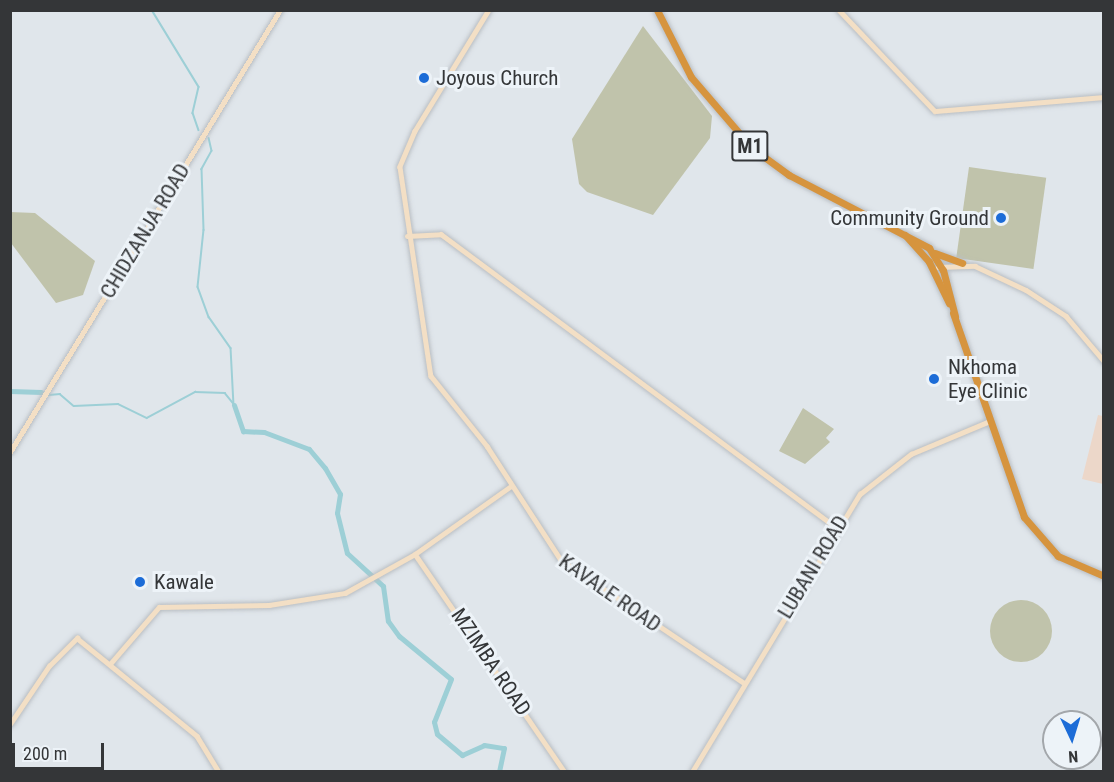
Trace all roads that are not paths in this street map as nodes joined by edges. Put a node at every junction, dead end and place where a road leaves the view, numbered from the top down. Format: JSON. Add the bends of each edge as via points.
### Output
{"nodes":[{"id":1,"x":280,"y":10,"type":"edge"},
{"id":2,"x":489,"y":10,"type":"edge"},
{"id":3,"x":657,"y":10,"type":"edge"},
{"id":4,"x":839,"y":10,"type":"edge"},
{"id":5,"x":1104,"y":97,"type":"edge"},
{"id":6,"x":894,"y":228,"type":"junction"},
{"id":7,"x":407,"y":236,"type":"junction"},
{"id":8,"x":922,"y":242,"type":"junction"},
{"id":9,"x":953,"y":263,"type":"junction"},
{"id":10,"x":962,"y":263,"type":"junction"},
{"id":11,"x":937,"y":267,"type":"junction"},
{"id":12,"x":945,"y":274,"type":"junction"},
{"id":13,"x":955,"y":316,"type":"junction"},
{"id":14,"x":1104,"y":361,"type":"edge"},
{"id":15,"x":990,"y":421,"type":"junction"},
{"id":16,"x":10,"y":452,"type":"edge"},
{"id":17,"x":512,"y":486,"type":"junction"},
{"id":18,"x":836,"y":527,"type":"junction"},
{"id":19,"x":415,"y":554,"type":"junction"},
{"id":20,"x":1104,"y":576,"type":"edge"},
{"id":21,"x":110,"y":664,"type":"junction"},
{"id":22,"x":744,"y":683,"type":"junction"},
{"id":23,"x":10,"y":724,"type":"edge"},
{"id":24,"x":219,"y":771,"type":"edge"},
{"id":25,"x":565,"y":771,"type":"edge"},
{"id":26,"x":692,"y":771,"type":"edge"}],
"edges":[{"from":1,"to":16,"type":"street","name":"CHIDZANJA ROAD"},
{"from":2,"to":7,"type":"street","name":"KAVALE ROAD","via":[[401,158]]},
{"from":3,"to":6,"type":"highway","number":"M1","via":[[691,77],[752,148],[789,175]]},
{"from":4,"to":5,"type":"street","via":[[935,111]]},
{"from":6,"to":8,"type":"highway","number":"M1"},
{"from":6,"to":11,"type":"highway","number":"M1"},
{"from":7,"to":17,"type":"street","name":"KAVALE ROAD","via":[[431,376]]},
{"from":7,"to":18,"type":"street","via":[[441,234]]},
{"from":8,"to":10,"type":"highway","number":"M1","via":[[943,259]]},
{"from":8,"to":11,"type":"highway","number":"M1"},
{"from":9,"to":10,"type":"street"},
{"from":9,"to":11,"type":"street"},
{"from":9,"to":12,"type":"highway"},
{"from":10,"to":14,"type":"street","via":[[998,275],[1060,311]]},
{"from":11,"to":12,"type":"highway","number":"M1"},
{"from":11,"to":13,"type":"highway","number":"M1"},
{"from":12,"to":13,"type":"highway","number":"M1"},
{"from":13,"to":15,"type":"highway","number":"M1"},
{"from":15,"to":18,"type":"street","name":"LUBANI ROAD","via":[[891,466]]},
{"from":15,"to":20,"type":"highway","number":"M1","via":[[1034,532],[1070,564]]},
{"from":17,"to":19,"type":"street"},
{"from":17,"to":22,"type":"street","name":"KAVALE ROAD","via":[[568,567]]},
{"from":18,"to":22,"type":"street","name":"LUBANI ROAD"},
{"from":19,"to":21,"type":"street","via":[[345,593],[292,603],[159,607]]},
{"from":19,"to":25,"type":"street","name":"MZIMBA ROAD"},
{"from":21,"to":23,"type":"street","via":[[72,638]]},
{"from":21,"to":24,"type":"street","via":[[197,736]]},
{"from":22,"to":26,"type":"street","name":"LUBANI ROAD"}]}
